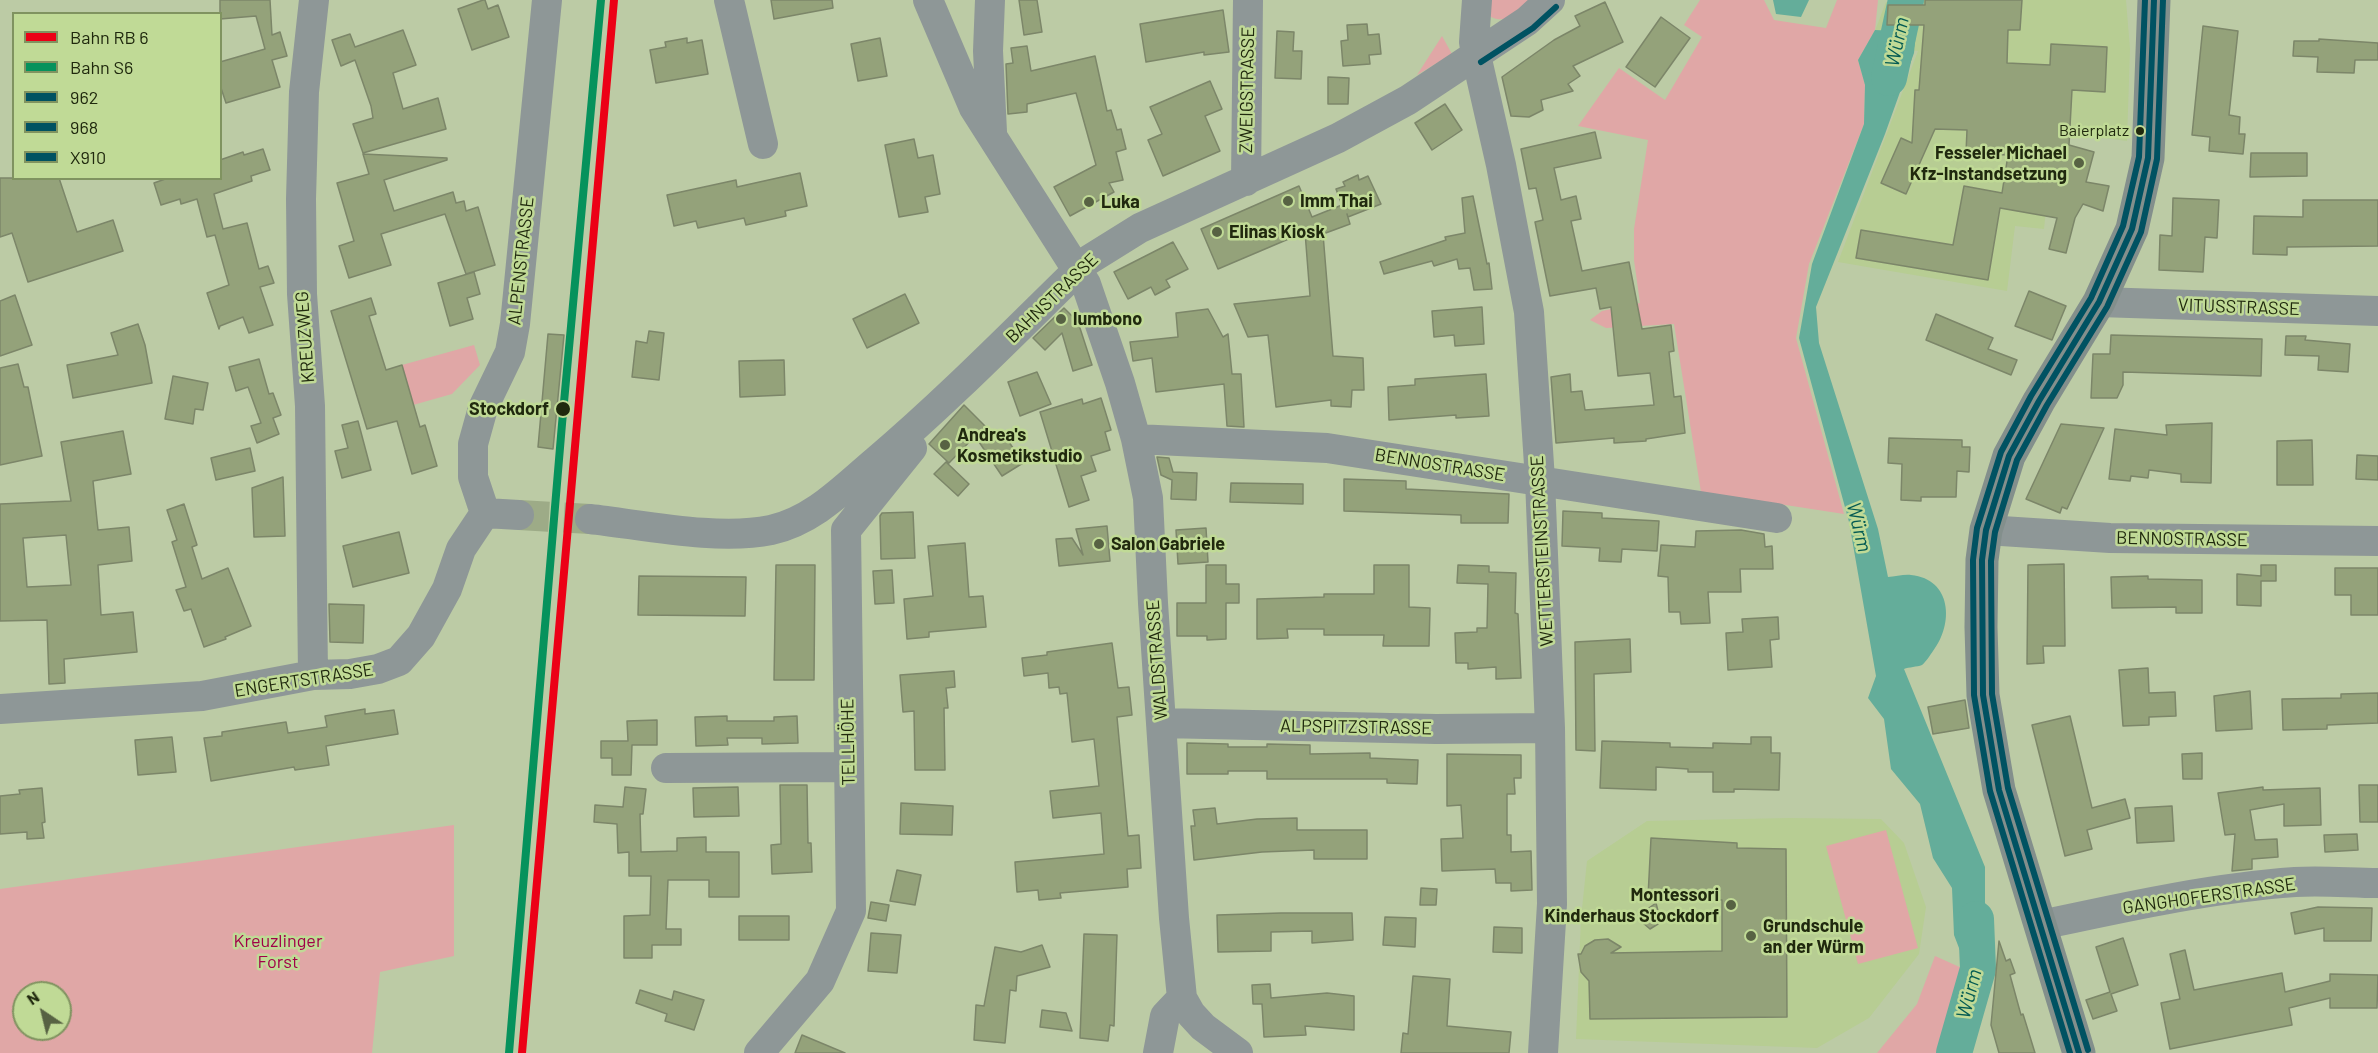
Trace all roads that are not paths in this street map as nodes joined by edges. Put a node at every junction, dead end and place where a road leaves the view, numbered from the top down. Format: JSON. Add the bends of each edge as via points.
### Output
{"nodes":[{"id":1,"x":314,"y":0,"type":"edge"},
{"id":2,"x":547,"y":0,"type":"edge"},
{"id":3,"x":729,"y":0,"type":"edge"},
{"id":4,"x":928,"y":0,"type":"edge"},
{"id":5,"x":990,"y":0,"type":"edge"},
{"id":6,"x":1248,"y":0,"type":"edge"},
{"id":7,"x":1477,"y":0,"type":"edge"},
{"id":8,"x":1550,"y":0,"type":"edge"},
{"id":9,"x":2154,"y":0,"type":"edge"},
{"id":10,"x":1476,"y":55,"type":"junction"},
{"id":11,"x":992,"y":135,"type":"junction"},
{"id":12,"x":763,"y":144,"type":"dead end"},
{"id":13,"x":1246,"y":181,"type":"junction"},
{"id":14,"x":1077,"y":271,"type":"junction"},
{"id":15,"x":2099,"y":302,"type":"junction"},
{"id":16,"x":2378,"y":311,"type":"edge"},
{"id":17,"x":917,"y":426,"type":"junction"},
{"id":18,"x":1136,"y":439,"type":"junction"},
{"id":19,"x":1540,"y":480,"type":"junction"},
{"id":20,"x":485,"y":513,"type":"junction"},
{"id":21,"x":519,"y":515,"type":"tunnel mouth"},
{"id":22,"x":1777,"y":518,"type":"dead end"},
{"id":23,"x":590,"y":519,"type":"tunnel mouth"},
{"id":24,"x":1986,"y":530,"type":"junction"},
{"id":25,"x":2378,"y":541,"type":"edge"},
{"id":26,"x":313,"y":675,"type":"junction"},
{"id":27,"x":0,"y":709,"type":"edge"},
{"id":28,"x":1161,"y":723,"type":"junction"},
{"id":29,"x":1550,"y":728,"type":"junction"},
{"id":30,"x":848,"y":767,"type":"junction"},
{"id":31,"x":666,"y":768,"type":"dead end"},
{"id":32,"x":2378,"y":883,"type":"edge"},
{"id":33,"x":2041,"y":925,"type":"junction"},
{"id":34,"x":1182,"y":998,"type":"junction"},
{"id":35,"x":759,"y":1053,"type":"edge"},
{"id":36,"x":1158,"y":1053,"type":"edge"},
{"id":37,"x":1238,"y":1053,"type":"edge"},
{"id":38,"x":1543,"y":1053,"type":"edge"},
{"id":39,"x":2079,"y":1053,"type":"edge"}],
"edges":[{"from":1,"to":26,"type":"street","name":"KREUZWEG","via":[[304,92],[301,199],[302,294],[310,406]]},
{"from":2,"to":20,"type":"street","name":"ALPENSTRASSE","via":[[515,324],[510,352],[483,408],[473,444],[474,477]]},
{"from":3,"to":12,"type":"street"},
{"from":4,"to":11,"type":"street","name":"WALDSTRASSE","via":[[974,108]]},
{"from":5,"to":11,"type":"street"},
{"from":6,"to":13,"type":"street","name":"ZWEIGSTRASSE"},
{"from":7,"to":10,"type":"street","name":"WETTERSTEINSTRASSE"},
{"from":8,"to":10,"type":"street","name":"BAHNSTRASSE","via":[[1527,21]]},
{"from":9,"to":15,"type":"main road","via":[[2148,158],[2132,229]]},
{"from":10,"to":13,"type":"street","name":"BAHNSTRASSE","via":[[1408,100]]},
{"from":10,"to":19,"type":"street","name":"WETTERSTEINSTRASSE","via":[[1529,312]]},
{"from":11,"to":14,"type":"street","name":"WALDSTRASSE"},
{"from":13,"to":14,"type":"street","name":"BAHNSTRASSE","via":[[1140,228],[1098,253]]},
{"from":14,"to":17,"type":"street","name":"BAHNSTRASSE"},
{"from":14,"to":18,"type":"street","name":"WALDSTRASSE","via":[[1096,308]]},
{"from":15,"to":16,"type":"street","name":"VITUSSTRASSE"},
{"from":15,"to":24,"type":"main road","via":[[2009,456]]},
{"from":17,"to":23,"type":"street","name":"BAHNSTRASSE","via":[[820,508],[774,529],[726,535]]},
{"from":17,"to":30,"type":"street","name":"TELLHÖHE","via":[[914,446],[846,530]]},
{"from":18,"to":19,"type":"street","name":"BENNOSTRASSE","via":[[1327,448]]},
{"from":18,"to":28,"type":"street","name":"WALDSTRASSE","via":[[1148,498]]},
{"from":19,"to":22,"type":"street","name":"BENNOSTRASSE"},
{"from":19,"to":29,"type":"street","name":"WETTERSTEINSTRASSE"},
{"from":20,"to":21,"type":"street"},
{"from":20,"to":26,"type":"street","name":"ENGERTSTRASSE","via":[[461,549],[438,607],[421,636],[399,661],[350,674]]},
{"from":24,"to":25,"type":"street","name":"BENNOSTRASSE","via":[[2110,538]]},
{"from":24,"to":33,"type":"main road","via":[[1982,560],[1983,695],[2000,790]]},
{"from":26,"to":27,"type":"street","name":"ENGERTSTRASSE","via":[[202,696]]},
{"from":28,"to":29,"type":"street","name":"ALPSPITZSTRASSE"},
{"from":28,"to":34,"type":"street","name":"WALDSTRASSE"},
{"from":29,"to":38,"type":"street","name":"WETTERSTEINSTRASSE","via":[[1552,904]]},
{"from":30,"to":31,"type":"street"},
{"from":30,"to":35,"type":"street","name":"TELLHÖHE","via":[[851,911],[820,981]]},
{"from":32,"to":33,"type":"street","name":"GANGHOFERSTRASSE","via":[[2298,882],[2262,886]]},
{"from":33,"to":39,"type":"main road"},
{"from":34,"to":36,"type":"street","via":[[1164,1016]]},
{"from":34,"to":37,"type":"street","via":[[1203,1026]]}]}
